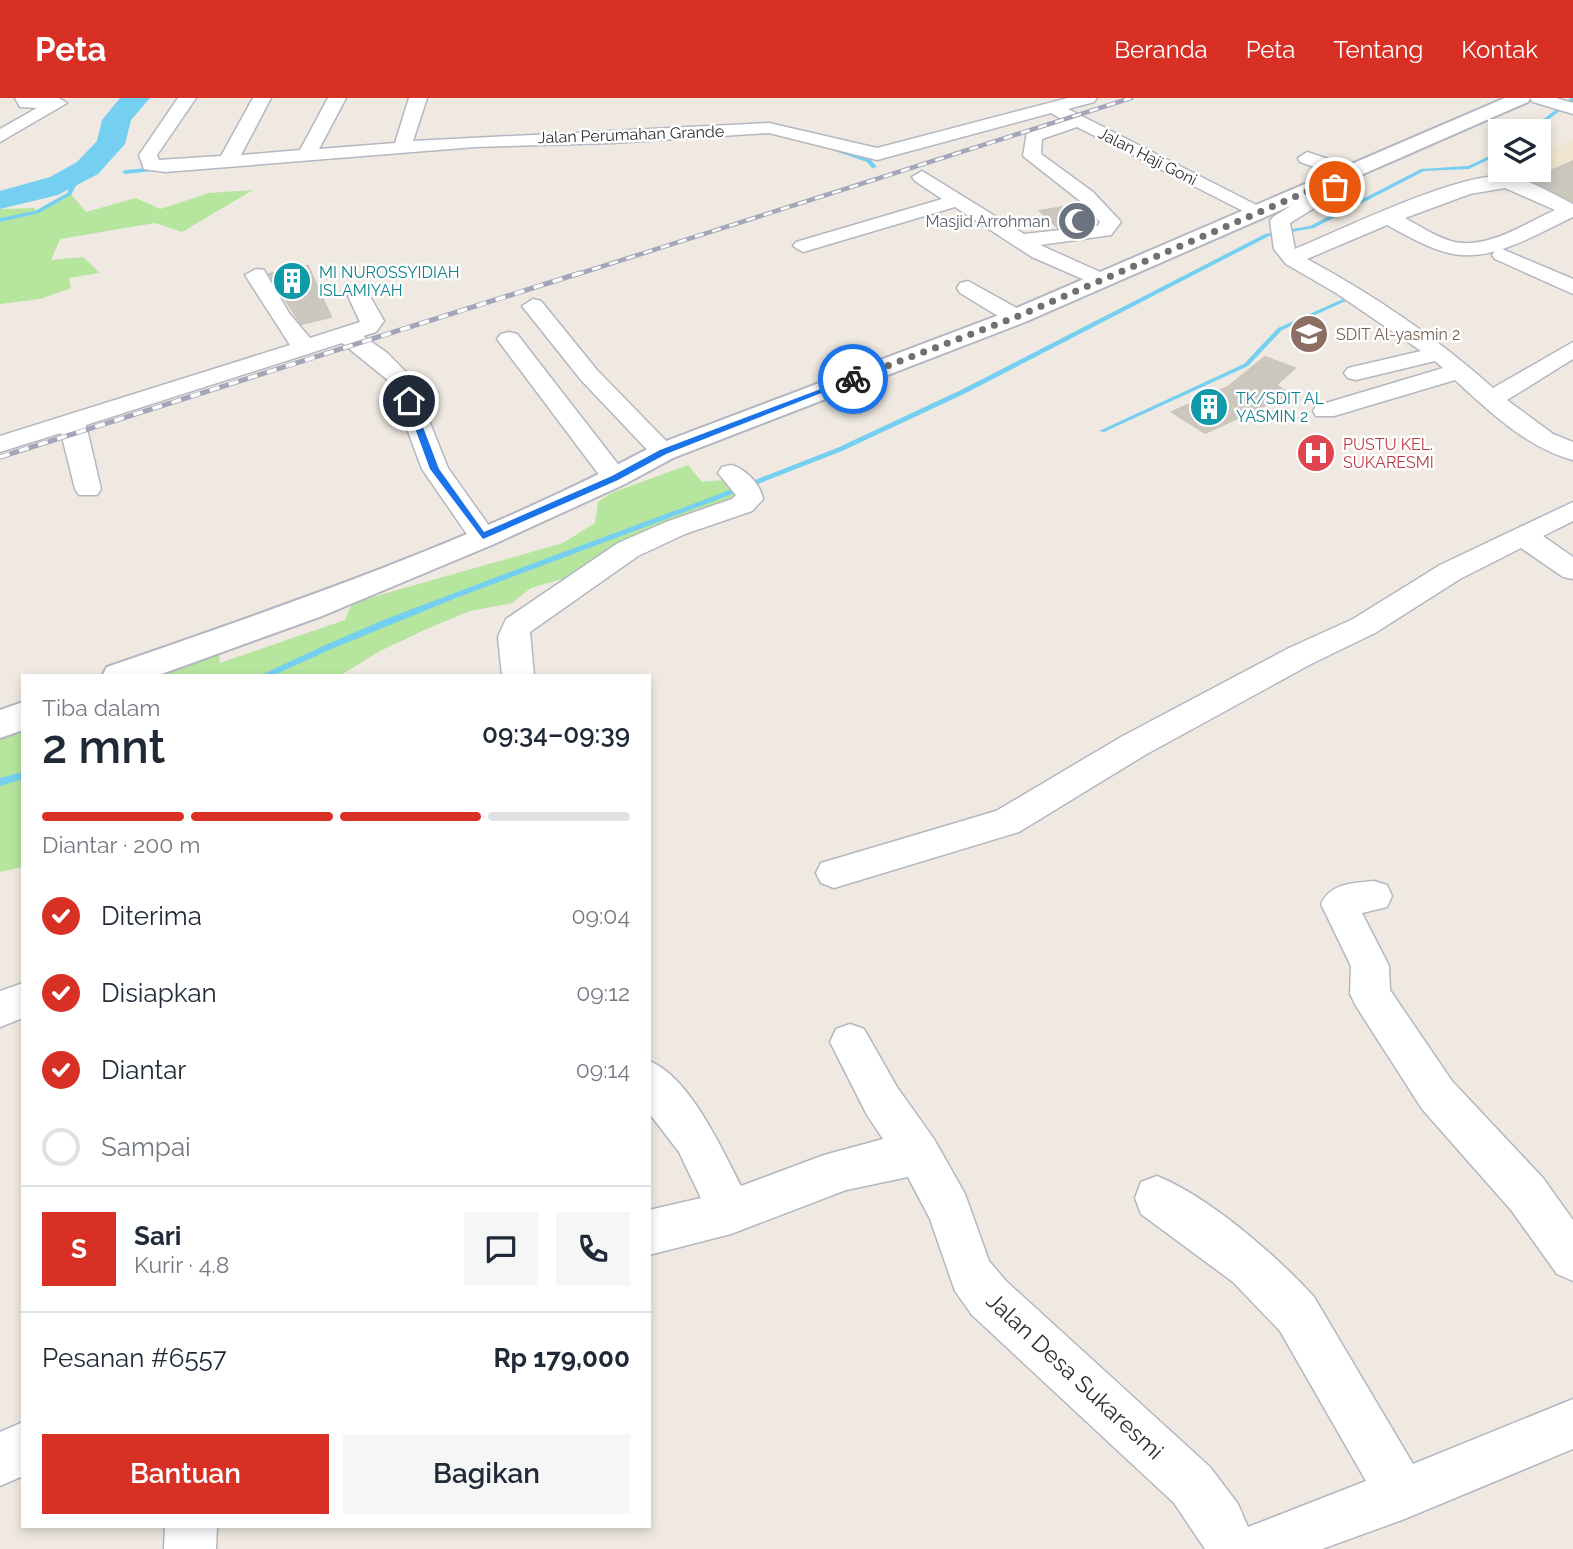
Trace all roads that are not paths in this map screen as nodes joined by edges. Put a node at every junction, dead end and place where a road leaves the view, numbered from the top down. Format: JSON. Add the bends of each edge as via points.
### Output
{"nodes":[{"id":1,"x":24,"y":98,"type":"edge"},
{"id":2,"x":187,"y":98,"type":"edge"},
{"id":3,"x":262,"y":98,"type":"edge"},
{"id":4,"x":337,"y":98,"type":"edge"},
{"id":5,"x":418,"y":98,"type":"edge"},
{"id":6,"x":1088,"y":98,"type":"edge"},
{"id":7,"x":1534,"y":98,"type":"edge"},
{"id":8,"x":63,"y":100,"type":"edge"},
{"id":9,"x":1047,"y":103,"type":"edge"},
{"id":10,"x":1573,"y":109,"type":"edge"},
{"id":11,"x":1077,"y":121,"type":"junction"},
{"id":12,"x":4,"y":131,"type":"edge"},
{"id":13,"x":402,"y":148,"type":"junction"},
{"id":14,"x":307,"y":153,"type":"junction"},
{"id":15,"x":1307,"y":158,"type":"dead end"},
{"id":16,"x":228,"y":161,"type":"junction"},
{"id":17,"x":1344,"y":176,"type":"junction"},
{"id":18,"x":922,"y":177,"type":"dead end"},
{"id":19,"x":958,"y":200,"type":"junction"},
{"id":20,"x":1269,"y":216,"type":"junction"},
{"id":21,"x":1389,"y":218,"type":"junction"},
{"id":22,"x":1020,"y":241,"type":"junction"},
{"id":23,"x":803,"y":246,"type":"dead end"},
{"id":24,"x":1288,"y":254,"type":"junction"},
{"id":25,"x":1502,"y":255,"type":"dead end"},
{"id":26,"x":256,"y":275,"type":"dead end"},
{"id":27,"x":1101,"y":281,"type":"junction"},
{"id":28,"x":1573,"y":287,"type":"edge"},
{"id":29,"x":968,"y":288,"type":"dead end"},
{"id":30,"x":359,"y":296,"type":"dead end"},
{"id":31,"x":533,"y":306,"type":"dead end"},
{"id":32,"x":1016,"y":317,"type":"junction"},
{"id":33,"x":346,"y":335,"type":"junction"},
{"id":34,"x":509,"y":339,"type":"dead end"},
{"id":35,"x":306,"y":347,"type":"junction"},
{"id":36,"x":1573,"y":349,"type":"edge"},
{"id":37,"x":1440,"y":353,"type":"junction"},
{"id":38,"x":1459,"y":371,"type":"junction"},
{"id":39,"x":1356,"y":373,"type":"dead end"},
{"id":40,"x":1491,"y":400,"type":"junction"},
{"id":41,"x":1325,"y":411,"type":"dead end"},
{"id":42,"x":74,"y":419,"type":"junction"},
{"id":43,"x":0,"y":444,"type":"edge"},
{"id":44,"x":663,"y":452,"type":"junction"},
{"id":45,"x":1573,"y":452,"type":"edge"},
{"id":46,"x":615,"y":478,"type":"junction"},
{"id":47,"x":738,"y":481,"type":"dead end"},
{"id":48,"x":88,"y":489,"type":"dead end"},
{"id":49,"x":1573,"y":510,"type":"edge"},
{"id":50,"x":1523,"y":536,"type":"junction"},
{"id":51,"x":483,"y":537,"type":"junction"},
{"id":52,"x":1573,"y":570,"type":"edge"},
{"id":53,"x":125,"y":674,"type":"edge"},
{"id":54,"x":518,"y":674,"type":"edge"},
{"id":55,"x":21,"y":716,"type":"edge"},
{"id":56,"x":0,"y":725,"type":"edge"},
{"id":57,"x":834,"y":873,"type":"dead end"},
{"id":58,"x":1374,"y":896,"type":"dead end"},
{"id":59,"x":21,"y":1001,"type":"edge"},
{"id":60,"x":0,"y":1009,"type":"edge"},
{"id":61,"x":849,"y":1042,"type":"dead end"},
{"id":62,"x":651,"y":1083,"type":"edge"},
{"id":63,"x":919,"y":1154,"type":"junction"},
{"id":64,"x":1157,"y":1198,"type":"dead end"},
{"id":65,"x":731,"y":1212,"type":"junction"},
{"id":66,"x":651,"y":1232,"type":"edge"},
{"id":67,"x":1573,"y":1258,"type":"edge"},
{"id":68,"x":1573,"y":1424,"type":"edge"},
{"id":69,"x":21,"y":1448,"type":"edge"},
{"id":70,"x":0,"y":1461,"type":"edge"},
{"id":71,"x":1402,"y":1494,"type":"junction"},
{"id":72,"x":191,"y":1528,"type":"edge"},
{"id":73,"x":190,"y":1549,"type":"edge"},
{"id":74,"x":1231,"y":1549,"type":"edge"},
{"id":75,"x":1260,"y":1549,"type":"edge"}],
"edges":[{"from":1,"to":8,"type":"street","via":[[33,104]]},
{"from":2,"to":16,"type":"street","name":"Jalan Perumahan Grande","via":[[148,155],[151,165]]},
{"from":3,"to":16,"type":"street"},
{"from":4,"to":14,"type":"street"},
{"from":5,"to":13,"type":"street"},
{"from":6,"to":9,"type":"street","name":"Jalan Perumahan Grande"},
{"from":7,"to":10,"type":"street"},
{"from":7,"to":17,"type":"main road"},
{"from":8,"to":12,"type":"street"},
{"from":9,"to":11,"type":"street","name":"Jalan Haji Goni"},
{"from":9,"to":13,"type":"street","name":"Jalan Perumahan Grande","via":[[877,154],[769,128]]},
{"from":11,"to":20,"type":"street","name":"Jalan Haji Goni"},
{"from":11,"to":22,"type":"street","via":[[1033,136],[1032,156],[1086,196],[1111,222],[1104,231]]},
{"from":13,"to":14,"type":"street","name":"Jalan Perumahan Grande"},
{"from":14,"to":16,"type":"street","name":"Jalan Perumahan Grande"},
{"from":15,"to":17,"type":"street"},
{"from":17,"to":20,"type":"main road"},
{"from":18,"to":19,"type":"street"},
{"from":19,"to":22,"type":"street"},
{"from":19,"to":23,"type":"street"},
{"from":20,"to":24,"type":"street"},
{"from":20,"to":27,"type":"main road"},
{"from":21,"to":21,"type":"street","via":[[1492,182],[1518,187],[1568,209],[1475,249],[1444,245]]},
{"from":21,"to":24,"type":"street"},
{"from":22,"to":27,"type":"street"},
{"from":24,"to":37,"type":"street"},
{"from":25,"to":28,"type":"street"},
{"from":26,"to":35,"type":"street","via":[[262,292]]},
{"from":27,"to":32,"type":"main road"},
{"from":29,"to":32,"type":"street"},
{"from":30,"to":33,"type":"street","via":[[373,321]]},
{"from":31,"to":44,"type":"street","via":[[589,375]]},
{"from":32,"to":44,"type":"main road"},
{"from":33,"to":35,"type":"street"},
{"from":33,"to":51,"type":"street","via":[[400,378],[435,469]]},
{"from":34,"to":46,"type":"street"},
{"from":35,"to":42,"type":"street"},
{"from":36,"to":40,"type":"street"},
{"from":37,"to":38,"type":"street"},
{"from":37,"to":39,"type":"street"},
{"from":38,"to":40,"type":"street"},
{"from":38,"to":41,"type":"street"},
{"from":40,"to":45,"type":"street","via":[[1544,439]]},
{"from":42,"to":43,"type":"street"},
{"from":42,"to":48,"type":"street"},
{"from":44,"to":46,"type":"main road"},
{"from":46,"to":51,"type":"main road"},
{"from":47,"to":54,"type":"street","via":[[750,499],[741,505],[673,528],[612,559],[517,626],[513,636]]},
{"from":49,"to":50,"type":"street"},
{"from":50,"to":52,"type":"street"},
{"from":50,"to":57,"type":"street","via":[[1450,572],[1364,626],[1133,746],[1007,822]]},
{"from":51,"to":53,"type":"main road","via":[[310,608]]},
{"from":55,"to":56,"type":"main road"},
{"from":58,"to":67,"type":"street","via":[[1339,904],[1370,966],[1370,994],[1437,1095],[1527,1194]]},
{"from":59,"to":60,"type":"street"},
{"from":61,"to":63,"type":"street","name":"Jalan Desa Sukaresmi"},
{"from":62,"to":65,"type":"street","via":[[694,1137]]},
{"from":63,"to":65,"type":"street","via":[[847,1166]]},
{"from":63,"to":74,"type":"street","name":"Jalan Desa Sukaresmi","via":[[949,1210],[971,1275],[989,1298],[1192,1485],[1220,1522]]},
{"from":64,"to":71,"type":"street","via":[[1283,1296]]},
{"from":65,"to":66,"type":"street"},
{"from":68,"to":71,"type":"street"},
{"from":69,"to":70,"type":"street"},
{"from":71,"to":75,"type":"street","via":[[1283,1536]]},
{"from":72,"to":73,"type":"street"}]}
